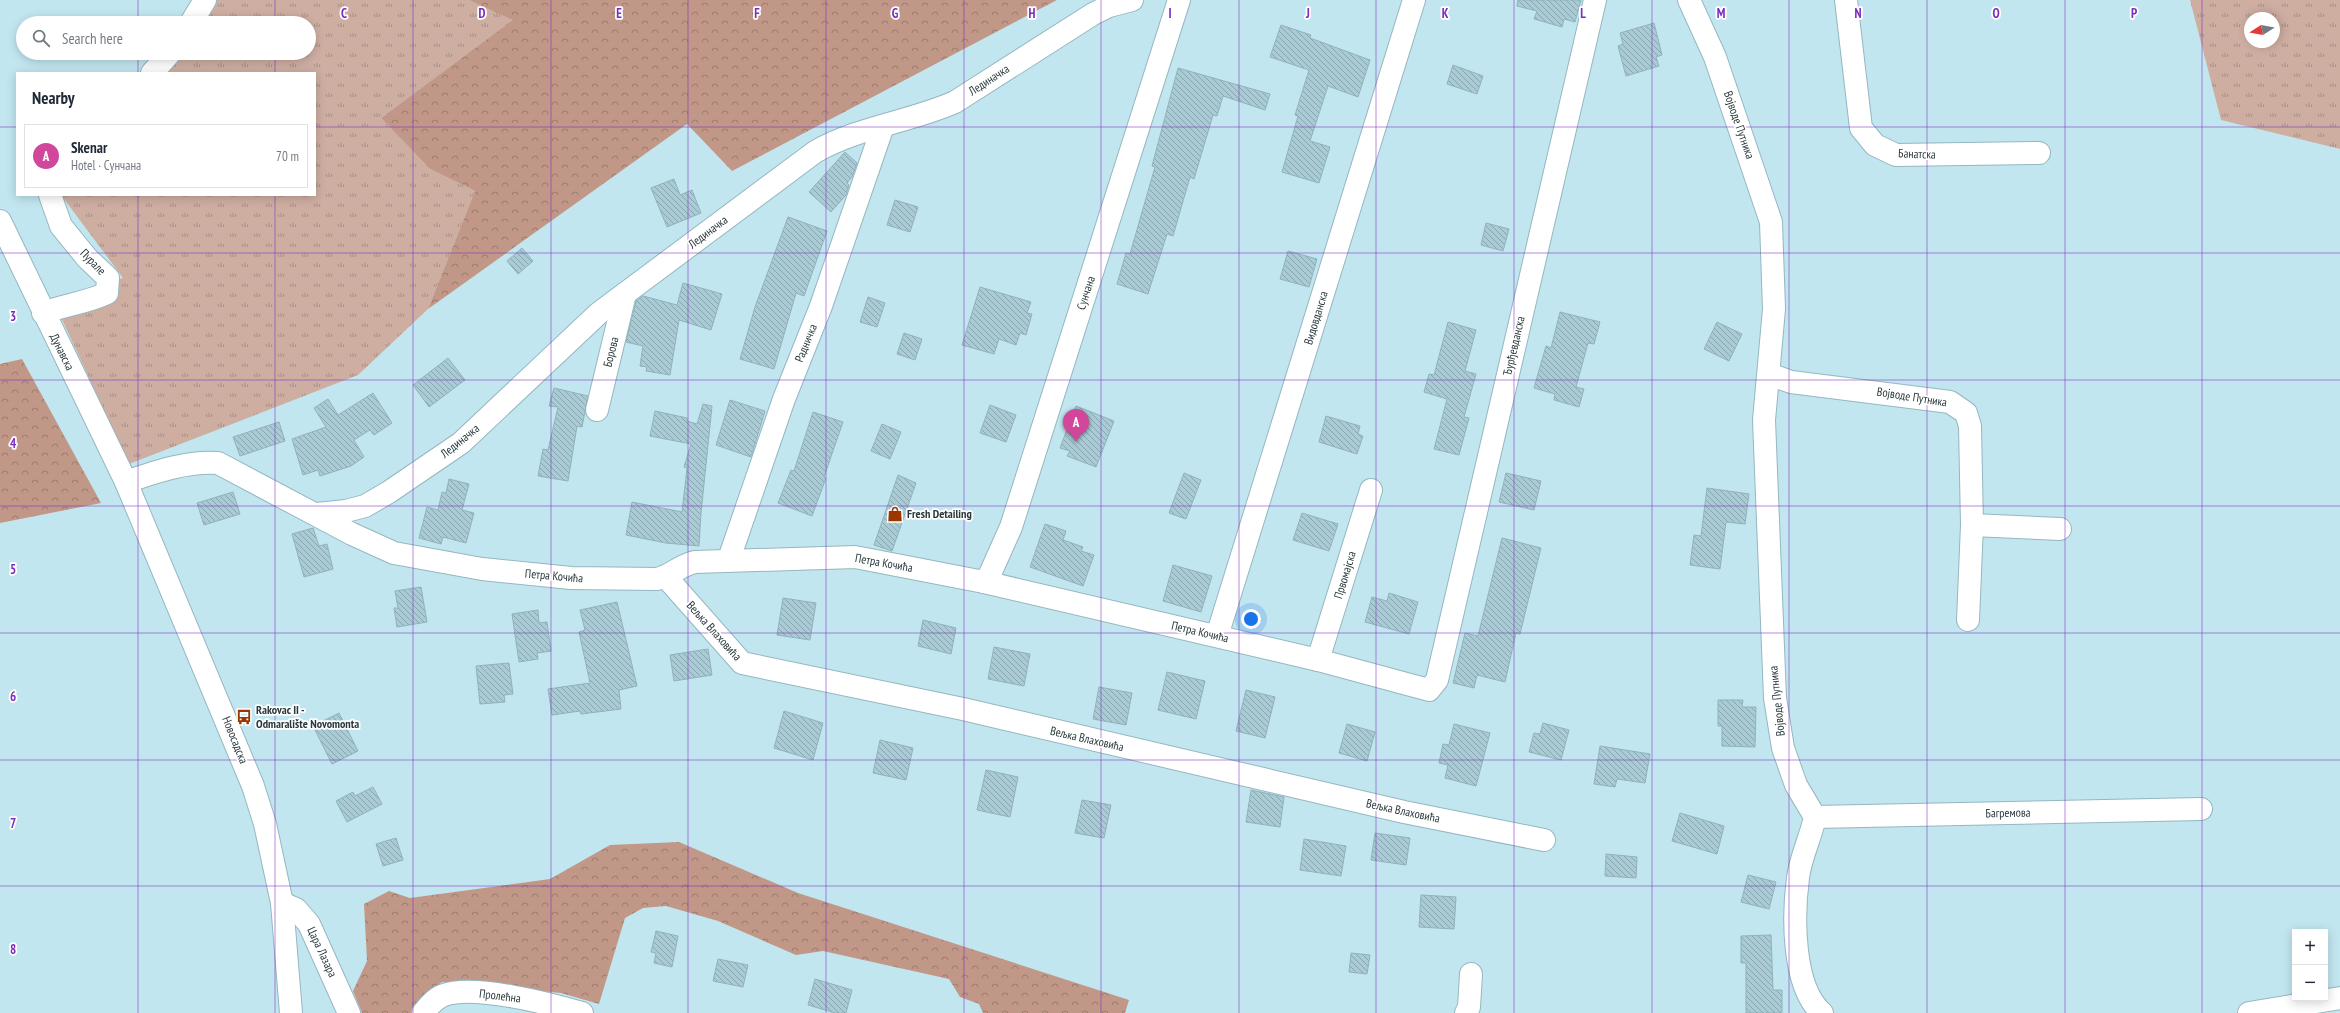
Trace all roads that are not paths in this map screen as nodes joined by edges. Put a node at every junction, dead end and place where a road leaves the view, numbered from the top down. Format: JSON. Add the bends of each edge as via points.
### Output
{"nodes":[{"id":1,"x":205,"y":0,"type":"edge"},
{"id":2,"x":1132,"y":0,"type":"edge"},
{"id":3,"x":1179,"y":0,"type":"edge"},
{"id":4,"x":1414,"y":0,"type":"edge"},
{"id":5,"x":1595,"y":0,"type":"edge"},
{"id":6,"x":1689,"y":0,"type":"edge"},
{"id":7,"x":1846,"y":0,"type":"edge"},
{"id":8,"x":195,"y":16,"type":"edge"},
{"id":9,"x":164,"y":60,"type":"edge"},
{"id":10,"x":153,"y":72,"type":"edge"},
{"id":11,"x":883,"y":126,"type":"junction"},
{"id":12,"x":2039,"y":153,"type":"dead end"},
{"id":13,"x":50,"y":196,"type":"edge"},
{"id":14,"x":0,"y":221,"type":"edge"},
{"id":15,"x":625,"y":294,"type":"junction"},
{"id":16,"x":43,"y":313,"type":"junction"},
{"id":17,"x":1769,"y":374,"type":"junction"},
{"id":18,"x":597,"y":410,"type":"dead end"},
{"id":19,"x":126,"y":482,"type":"junction"},
{"id":20,"x":1371,"y":490,"type":"dead end"},
{"id":21,"x":317,"y":514,"type":"junction"},
{"id":22,"x":1972,"y":525,"type":"junction"},
{"id":23,"x":2060,"y":529,"type":"dead end"},
{"id":24,"x":729,"y":559,"type":"junction"},
{"id":25,"x":666,"y":577,"type":"junction"},
{"id":26,"x":984,"y":582,"type":"junction"},
{"id":27,"x":1968,"y":620,"type":"dead end"},
{"id":28,"x":1217,"y":636,"type":"junction"},
{"id":29,"x":1318,"y":660,"type":"junction"},
{"id":30,"x":1429,"y":690,"type":"joint"},
{"id":31,"x":2201,"y":809,"type":"dead end"},
{"id":32,"x":1815,"y":817,"type":"junction"},
{"id":33,"x":1544,"y":840,"type":"dead end"},
{"id":34,"x":282,"y":903,"type":"junction"},
{"id":35,"x":1471,"y":974,"type":"dead end"},
{"id":36,"x":2340,"y":998,"type":"edge"},
{"id":37,"x":291,"y":1013,"type":"edge"},
{"id":38,"x":349,"y":1013,"type":"edge"},
{"id":39,"x":423,"y":1013,"type":"edge"},
{"id":40,"x":582,"y":1013,"type":"edge"},
{"id":41,"x":1466,"y":1013,"type":"edge"},
{"id":42,"x":1822,"y":1013,"type":"edge"},
{"id":43,"x":2249,"y":1013,"type":"edge"}],
"edges":[{"from":1,"to":8,"type":"street"},
{"from":2,"to":11,"type":"street","name":"Лединачка","via":[[1109,6],[1093,14],[955,102]]},
{"from":3,"to":26,"type":"street","name":"Сунчана","via":[[1011,527]]},
{"from":4,"to":28,"type":"street","name":"Видовданска"},
{"from":5,"to":30,"type":"street","name":"Ђурђевданска","via":[[1437,680]]},
{"from":6,"to":17,"type":"street","name":"Војводе Путника","via":[[1715,57],[1771,222],[1774,309]]},
{"from":7,"to":12,"type":"street","name":"Банатска","via":[[1862,128],[1875,145],[1896,155]]},
{"from":9,"to":10,"type":"street"},
{"from":11,"to":15,"type":"street","name":"Лединачка","via":[[839,139],[815,152]]},
{"from":11,"to":24,"type":"street","name":"Радничка"},
{"from":13,"to":16,"type":"street","name":"Пурале","via":[[61,226],[87,258],[108,278],[107,293],[90,302],[58,307]]},
{"from":14,"to":16,"type":"street","name":"Дунавска"},
{"from":15,"to":18,"type":"street","name":"Борова"},
{"from":15,"to":21,"type":"street","name":"Лединачка","via":[[574,336],[461,443],[390,492],[365,506]]},
{"from":16,"to":19,"type":"street","name":"Дунавска"},
{"from":17,"to":22,"type":"street","name":"Војводе Путника","via":[[1791,382],[1950,402],[1966,413],[1970,426]]},
{"from":17,"to":32,"type":"street","name":"Војводе Путника","via":[[1764,420],[1775,698],[1783,748],[1796,785]]},
{"from":19,"to":21,"type":"street","name":"Петра Кочића","via":[[167,468],[207,462],[218,463]]},
{"from":19,"to":34,"type":"street","name":"Новосадска","via":[[253,786],[269,837]]},
{"from":20,"to":29,"type":"street","name":"Првомајска"},
{"from":21,"to":25,"type":"street","name":"Петра Кочића","via":[[352,534],[394,553],[482,569],[571,578],[657,580]]},
{"from":22,"to":23,"type":"street"},
{"from":22,"to":27,"type":"street","name":"Војводе Путника"},
{"from":24,"to":25,"type":"street","name":"Петра Кочића","via":[[685,564]]},
{"from":24,"to":26,"type":"street","name":"Петра Кочића","via":[[855,557]]},
{"from":25,"to":33,"type":"street","name":"Вељка Влаховића","via":[[742,662],[963,709],[1404,812]]},
{"from":26,"to":28,"type":"street","name":"Петра Кочића"},
{"from":28,"to":29,"type":"street","name":"Петра Кочића"},
{"from":29,"to":30,"type":"street","name":"Петра Кочића"},
{"from":31,"to":32,"type":"street","name":"Багремова"},
{"from":32,"to":42,"type":"street","via":[[1812,836],[1798,877],[1795,921],[1797,953],[1805,984]]},
{"from":34,"to":37,"type":"street","name":"Новосадска"},
{"from":34,"to":38,"type":"street","name":"Цара Лазара","via":[[296,909],[309,924]]},
{"from":35,"to":41,"type":"street","via":[[1469,1006]]},
{"from":36,"to":43,"type":"street"},
{"from":39,"to":40,"type":"street","name":"Пролећна","via":[[436,1000],[453,993],[489,994],[548,1003]]}]}
